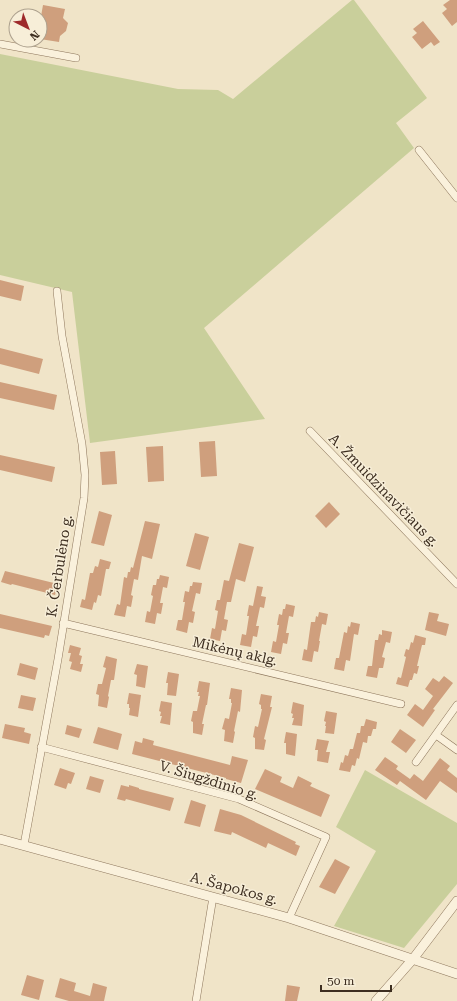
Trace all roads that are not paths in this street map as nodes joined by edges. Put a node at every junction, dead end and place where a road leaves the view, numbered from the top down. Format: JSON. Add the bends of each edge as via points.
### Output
{"nodes":[{"id":1,"x":0,"y":44,"type":"edge"},
{"id":2,"x":76,"y":58,"type":"dead end"},
{"id":3,"x":418,"y":150,"type":"dead end"},
{"id":4,"x":457,"y":198,"type":"edge"},
{"id":5,"x":56,"y":291,"type":"dead end"},
{"id":6,"x":310,"y":431,"type":"dead end"},
{"id":7,"x":457,"y":584,"type":"edge"},
{"id":8,"x":63,"y":623,"type":"junction"},
{"id":9,"x":401,"y":704,"type":"dead end"},
{"id":10,"x":457,"y":705,"type":"edge"},
{"id":11,"x":436,"y":735,"type":"junction"},
{"id":12,"x":41,"y":747,"type":"junction"},
{"id":13,"x":457,"y":750,"type":"edge"},
{"id":14,"x":416,"y":762,"type":"dead end"},
{"id":15,"x":0,"y":839,"type":"edge"},
{"id":16,"x":24,"y":845,"type":"junction"},
{"id":17,"x":213,"y":897,"type":"junction"},
{"id":18,"x":457,"y":901,"type":"edge"},
{"id":19,"x":290,"y":918,"type":"junction"},
{"id":20,"x":413,"y":960,"type":"junction"},
{"id":21,"x":457,"y":974,"type":"edge"},
{"id":22,"x":196,"y":1001,"type":"edge"},
{"id":23,"x":376,"y":1001,"type":"edge"}],
"edges":[{"from":1,"to":2,"type":"street"},
{"from":3,"to":4,"type":"street"},
{"from":5,"to":8,"type":"street","name":"K. Čerbulėno g.","via":[[85,475],[84,498]]},
{"from":6,"to":7,"type":"street","name":"A. Žmuidzinavičiaus g."},
{"from":8,"to":9,"type":"street","name":"Mikėnų aklg."},
{"from":8,"to":12,"type":"street","name":"K. Čerbulėno g."},
{"from":10,"to":11,"type":"street"},
{"from":11,"to":13,"type":"street"},
{"from":11,"to":14,"type":"street"},
{"from":12,"to":16,"type":"street","name":"K. Čerbulėno g."},
{"from":12,"to":19,"type":"street","name":"V. Šiugždinio g.","via":[[239,800],[326,837]]},
{"from":15,"to":16,"type":"street","name":"A. Šapokos g."},
{"from":16,"to":17,"type":"street","name":"A. Šapokos g."},
{"from":17,"to":19,"type":"street","name":"A. Šapokos g."},
{"from":17,"to":22,"type":"street"},
{"from":18,"to":20,"type":"street"},
{"from":19,"to":20,"type":"street","name":"A. Šapokos g."},
{"from":20,"to":21,"type":"street","name":"A. Šapokos g."},
{"from":20,"to":23,"type":"street"}]}
